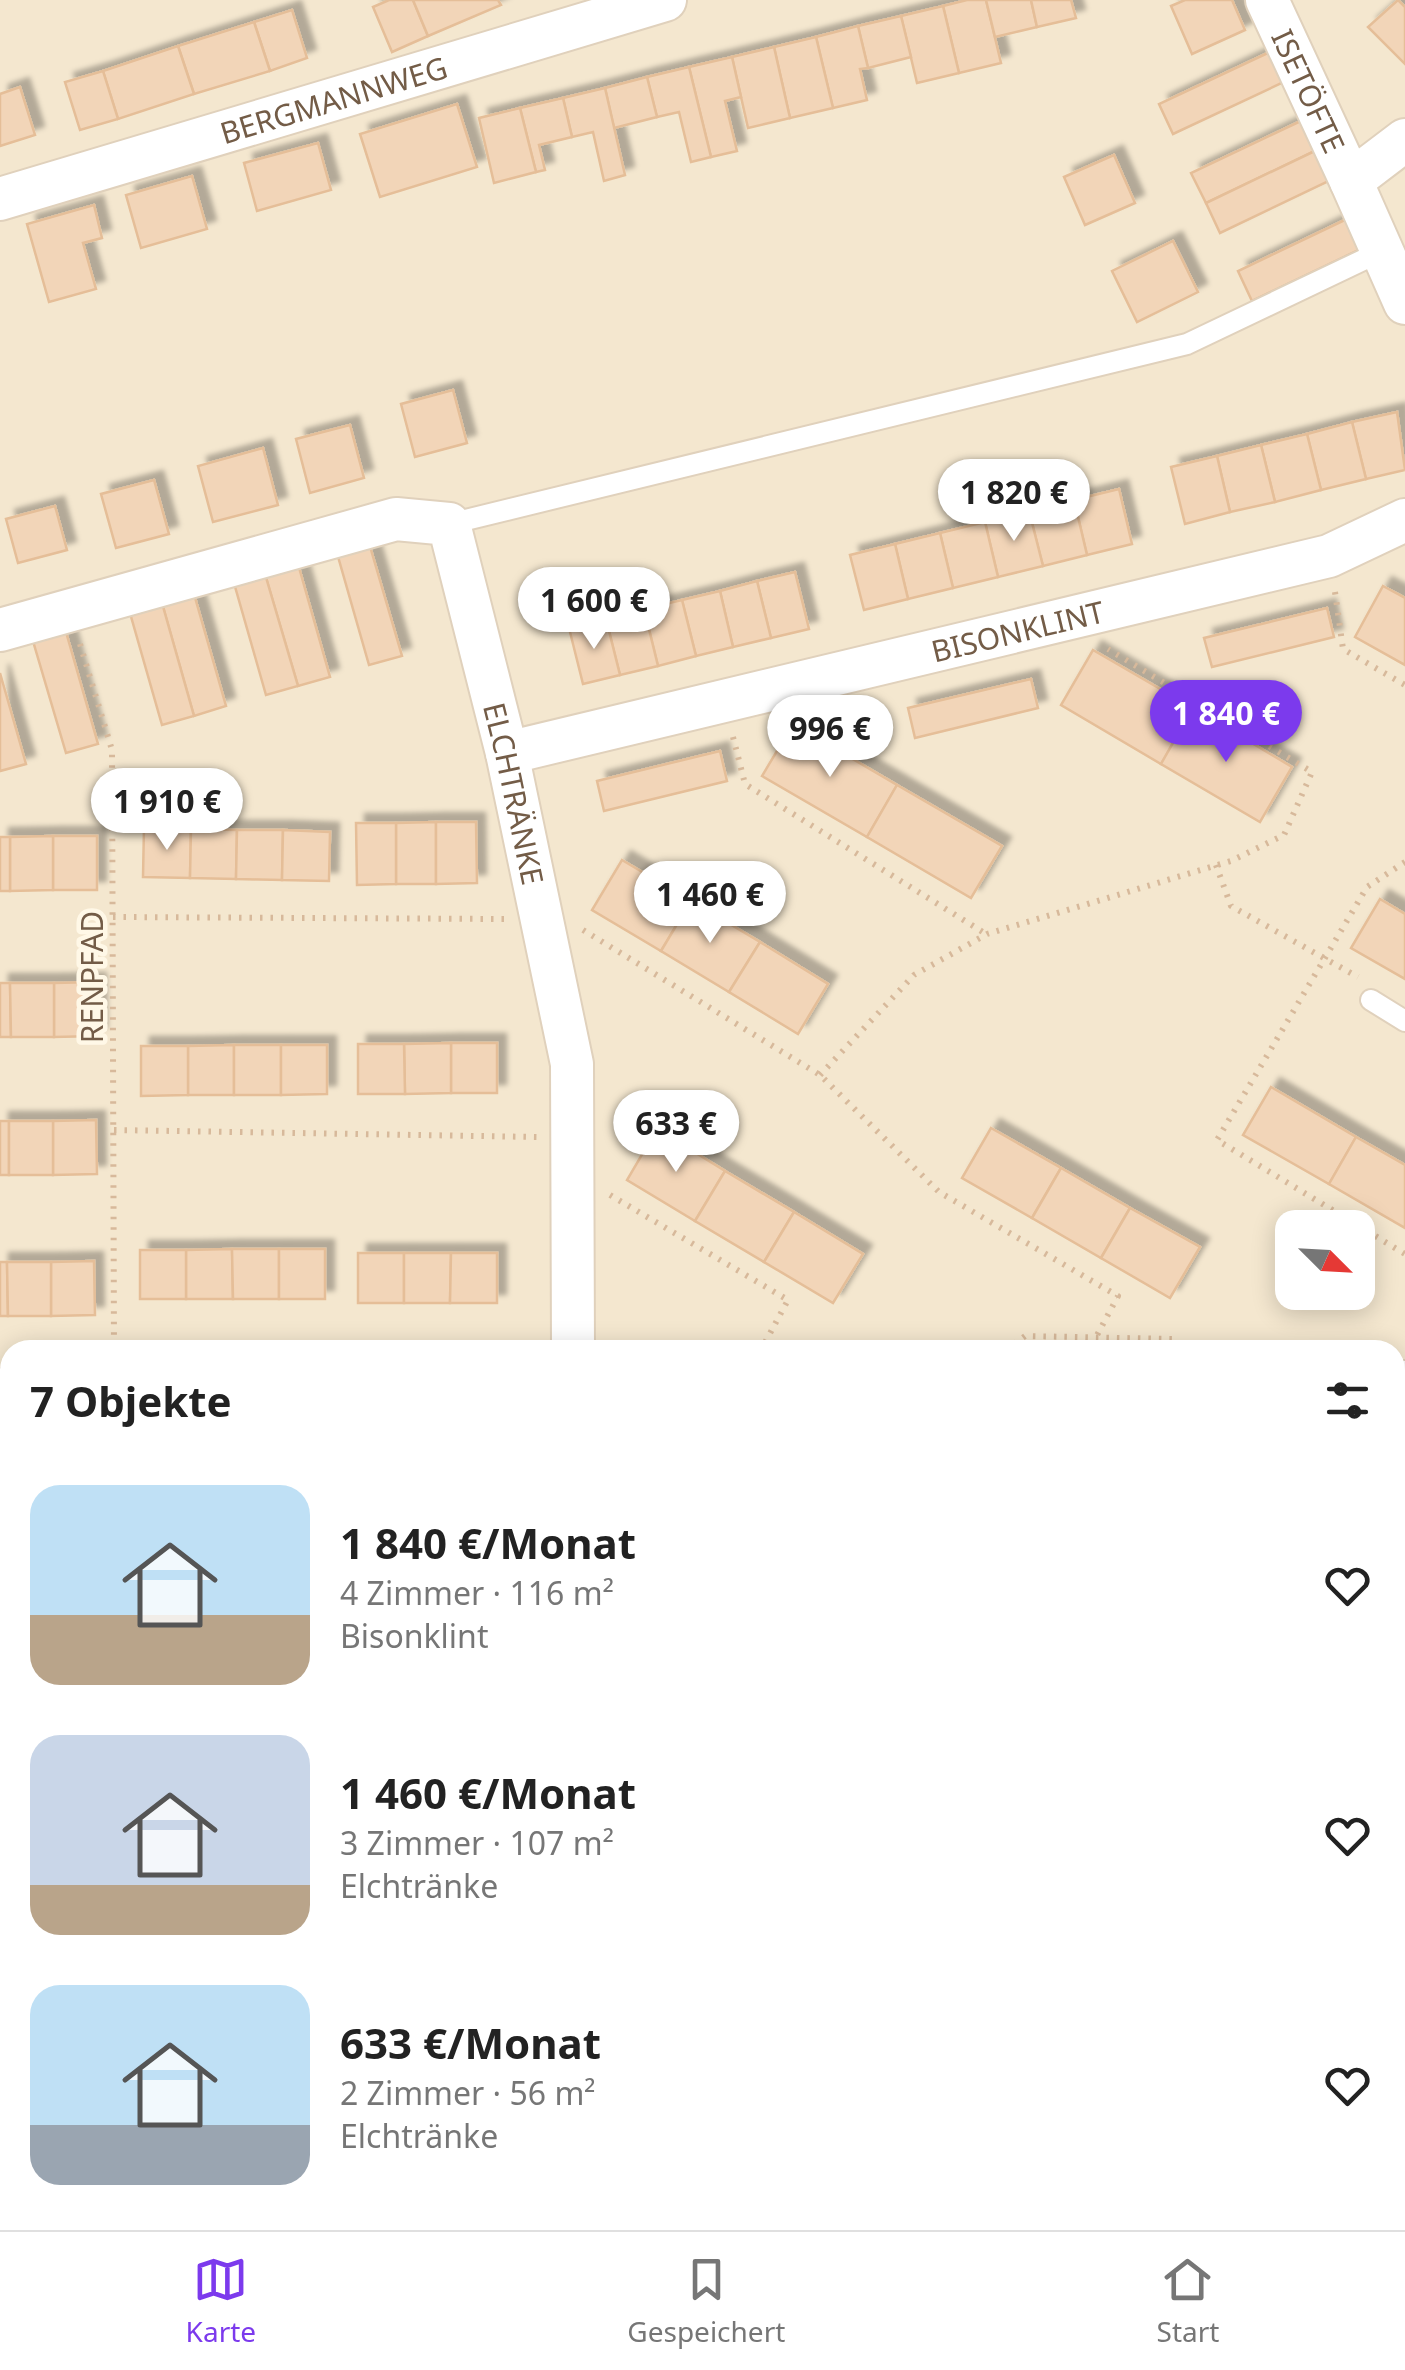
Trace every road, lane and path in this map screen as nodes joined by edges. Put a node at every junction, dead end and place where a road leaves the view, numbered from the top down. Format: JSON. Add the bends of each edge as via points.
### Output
{"nodes":[{"id":1,"x":665,"y":0,"type":"edge"},
{"id":2,"x":1267,"y":0,"type":"edge"},
{"id":3,"x":1405,"y":140,"type":"edge"},
{"id":4,"x":1351,"y":181,"type":"junction"},
{"id":5,"x":0,"y":199,"type":"edge"},
{"id":6,"x":1382,"y":251,"type":"junction"},
{"id":7,"x":1405,"y":303,"type":"edge"},
{"id":8,"x":1405,"y":520,"type":"edge"},
{"id":9,"x":448,"y":524,"type":"junction"},
{"id":10,"x":1329,"y":556,"type":"junction"},
{"id":11,"x":76,"y":608,"type":"junction"},
{"id":12,"x":1078,"y":616,"type":"junction"},
{"id":13,"x":0,"y":630,"type":"edge"},
{"id":14,"x":1405,"y":686,"type":"edge"},
{"id":15,"x":724,"y":702,"type":"junction"},
{"id":16,"x":507,"y":753,"type":"junction"},
{"id":17,"x":1405,"y":862,"type":"edge"},
{"id":18,"x":1216,"y":865,"type":"junction"},
{"id":19,"x":113,"y":917,"type":"junction"},
{"id":20,"x":542,"y":920,"type":"junction"},
{"id":21,"x":987,"y":934,"type":"junction"},
{"id":22,"x":1325,"y":958,"type":"junction"},
{"id":23,"x":1372,"y":1000,"type":"joint"},
{"id":24,"x":1405,"y":1022,"type":"edge"},
{"id":25,"x":820,"y":1075,"type":"junction"},
{"id":26,"x":114,"y":1130,"type":"junction"},
{"id":27,"x":574,"y":1156,"type":"junction"},
{"id":28,"x":1405,"y":1254,"type":"edge"},
{"id":29,"x":1096,"y":1337,"type":"junction"},
{"id":30,"x":114,"y":1340,"type":"edge"},
{"id":31,"x":573,"y":1340,"type":"edge"},
{"id":32,"x":766,"y":1340,"type":"edge"},
{"id":33,"x":1020,"y":1340,"type":"edge"},
{"id":34,"x":1175,"y":1340,"type":"edge"}],
"edges":[{"from":1,"to":5,"type":"street","name":"BERGMANNWEG"},
{"from":2,"to":4,"type":"street","name":"ISETÖFTE"},
{"from":3,"to":4,"type":"street"},
{"from":4,"to":6,"type":"street","name":"ISETÖFTE"},
{"from":6,"to":7,"type":"street","name":"ISETÖFTE"},
{"from":6,"to":9,"type":"lane","via":[[1187,344]]},
{"from":8,"to":10,"type":"street","name":"BISONKLINT"},
{"from":9,"to":11,"type":"street","via":[[396,519]]},
{"from":9,"to":16,"type":"street","name":"ELCHTRÄNKE"},
{"from":10,"to":12,"type":"street","name":"BISONKLINT"},
{"from":10,"to":14,"type":"path","via":[[1344,649]]},
{"from":11,"to":13,"type":"street"},
{"from":11,"to":19,"type":"path","name":"RENPFAD","via":[[76,630],[112,750]]},
{"from":12,"to":15,"type":"street","name":"BISONKLINT"},
{"from":12,"to":18,"type":"path","via":[[1090,638],[1312,772],[1284,835]]},
{"from":15,"to":16,"type":"street","name":"BISONKLINT"},
{"from":15,"to":21,"type":"path","via":[[745,784]]},
{"from":16,"to":20,"type":"street","name":"ELCHTRÄNKE"},
{"from":17,"to":22,"type":"path","via":[[1368,886]]},
{"from":18,"to":21,"type":"path"},
{"from":18,"to":22,"type":"path","via":[[1231,906]]},
{"from":19,"to":20,"type":"path"},
{"from":19,"to":26,"type":"path","name":"RENPFAD"},
{"from":20,"to":25,"type":"path","via":[[563,918]]},
{"from":20,"to":27,"type":"street","name":"ELCHTRÄNKE","via":[[572,1064]]},
{"from":21,"to":25,"type":"path","via":[[914,976]]},
{"from":22,"to":23,"type":"path","via":[[1371,984]]},
{"from":22,"to":28,"type":"path","via":[[1217,1140]]},
{"from":23,"to":24,"type":"lane"},
{"from":25,"to":29,"type":"path","via":[[939,1192],[1118,1296]]},
{"from":26,"to":27,"type":"path"},
{"from":26,"to":30,"type":"path","name":"RENPFAD"},
{"from":27,"to":31,"type":"street","name":"ELCHTRÄNKE"},
{"from":27,"to":32,"type":"path","via":[[788,1300]]},
{"from":29,"to":33,"type":"path"},
{"from":29,"to":34,"type":"path"}]}
